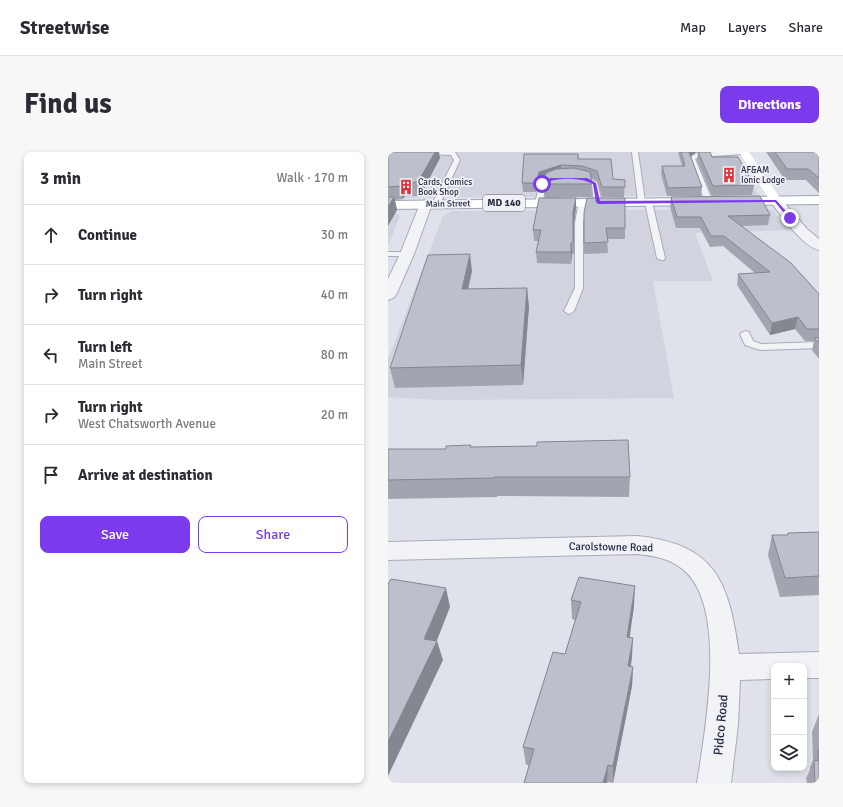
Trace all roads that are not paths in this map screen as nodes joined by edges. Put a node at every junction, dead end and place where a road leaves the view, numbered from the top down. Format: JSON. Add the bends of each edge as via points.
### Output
{"nodes":[{"id":1,"x":428,"y":152,"type":"edge"},
{"id":2,"x":635,"y":152,"type":"edge"},
{"id":3,"x":744,"y":152,"type":"edge"},
{"id":4,"x":819,"y":200,"type":"edge"},
{"id":5,"x":776,"y":201,"type":"junction"},
{"id":6,"x":598,"y":202,"type":"junction"},
{"id":7,"x":645,"y":202,"type":"junction"},
{"id":8,"x":709,"y":202,"type":"junction"},
{"id":9,"x":538,"y":203,"type":"junction"},
{"id":10,"x":582,"y":203,"type":"junction"},
{"id":11,"x":431,"y":204,"type":"junction"},
{"id":12,"x":388,"y":205,"type":"edge"},
{"id":13,"x":817,"y":242,"type":"edge"},
{"id":14,"x":388,"y":254,"type":"edge"},
{"id":15,"x":407,"y":254,"type":"junction"},
{"id":16,"x":661,"y":258,"type":"dead end"},
{"id":17,"x":388,"y":295,"type":"edge"},
{"id":18,"x":569,"y":311,"type":"dead end"},
{"id":19,"x":745,"y":334,"type":"dead end"},
{"id":20,"x":819,"y":346,"type":"edge"},
{"id":21,"x":388,"y":550,"type":"edge"},
{"id":22,"x":807,"y":665,"type":"edge"},
{"id":23,"x":819,"y":665,"type":"edge"},
{"id":24,"x":771,"y":666,"type":"edge"},
{"id":25,"x":726,"y":667,"type":"junction"},
{"id":26,"x":714,"y":783,"type":"edge"}],
"edges":[{"from":1,"to":11,"type":"lane","via":[[453,153],[457,160]]},
{"from":2,"to":7,"type":"lane"},
{"from":3,"to":5,"type":"main road"},
{"from":3,"to":8,"type":"lane","via":[[697,154],[692,158]]},
{"from":4,"to":5,"type":"main road","name":"Main Street","number":"MD 140"},
{"from":5,"to":8,"type":"main road","name":"Main Street","number":"MD 140"},
{"from":5,"to":13,"type":"street","via":[[802,232]]},
{"from":6,"to":7,"type":"main road","name":"Main Street","number":"MD 140"},
{"from":6,"to":9,"type":"lane","via":[[595,183],[585,179],[550,179],[542,184]]},
{"from":6,"to":10,"type":"main road","name":"Main Street","number":"MD 140"},
{"from":7,"to":8,"type":"main road","name":"Main Street","number":"MD 140"},
{"from":7,"to":16,"type":"lane"},
{"from":9,"to":10,"type":"main road","name":"Main Street","number":"MD 140"},
{"from":9,"to":11,"type":"main road","name":"Main Street","number":"MD 140"},
{"from":10,"to":18,"type":"lane","via":[[579,223],[579,288]]},
{"from":11,"to":12,"type":"main road","name":"Main Street","number":"MD 140"},
{"from":11,"to":15,"type":"street"},
{"from":14,"to":15,"type":"lane"},
{"from":15,"to":17,"type":"street"},
{"from":19,"to":20,"type":"lane","via":[[749,343],[760,347]]},
{"from":21,"to":25,"type":"street","name":"Carolstowne Road","via":[[637,545],[661,548],[681,556],[696,566],[708,580],[719,608]]},
{"from":22,"to":23,"type":"street"},
{"from":24,"to":25,"type":"street"},
{"from":25,"to":26,"type":"street","name":"Pidco Road"}]}
